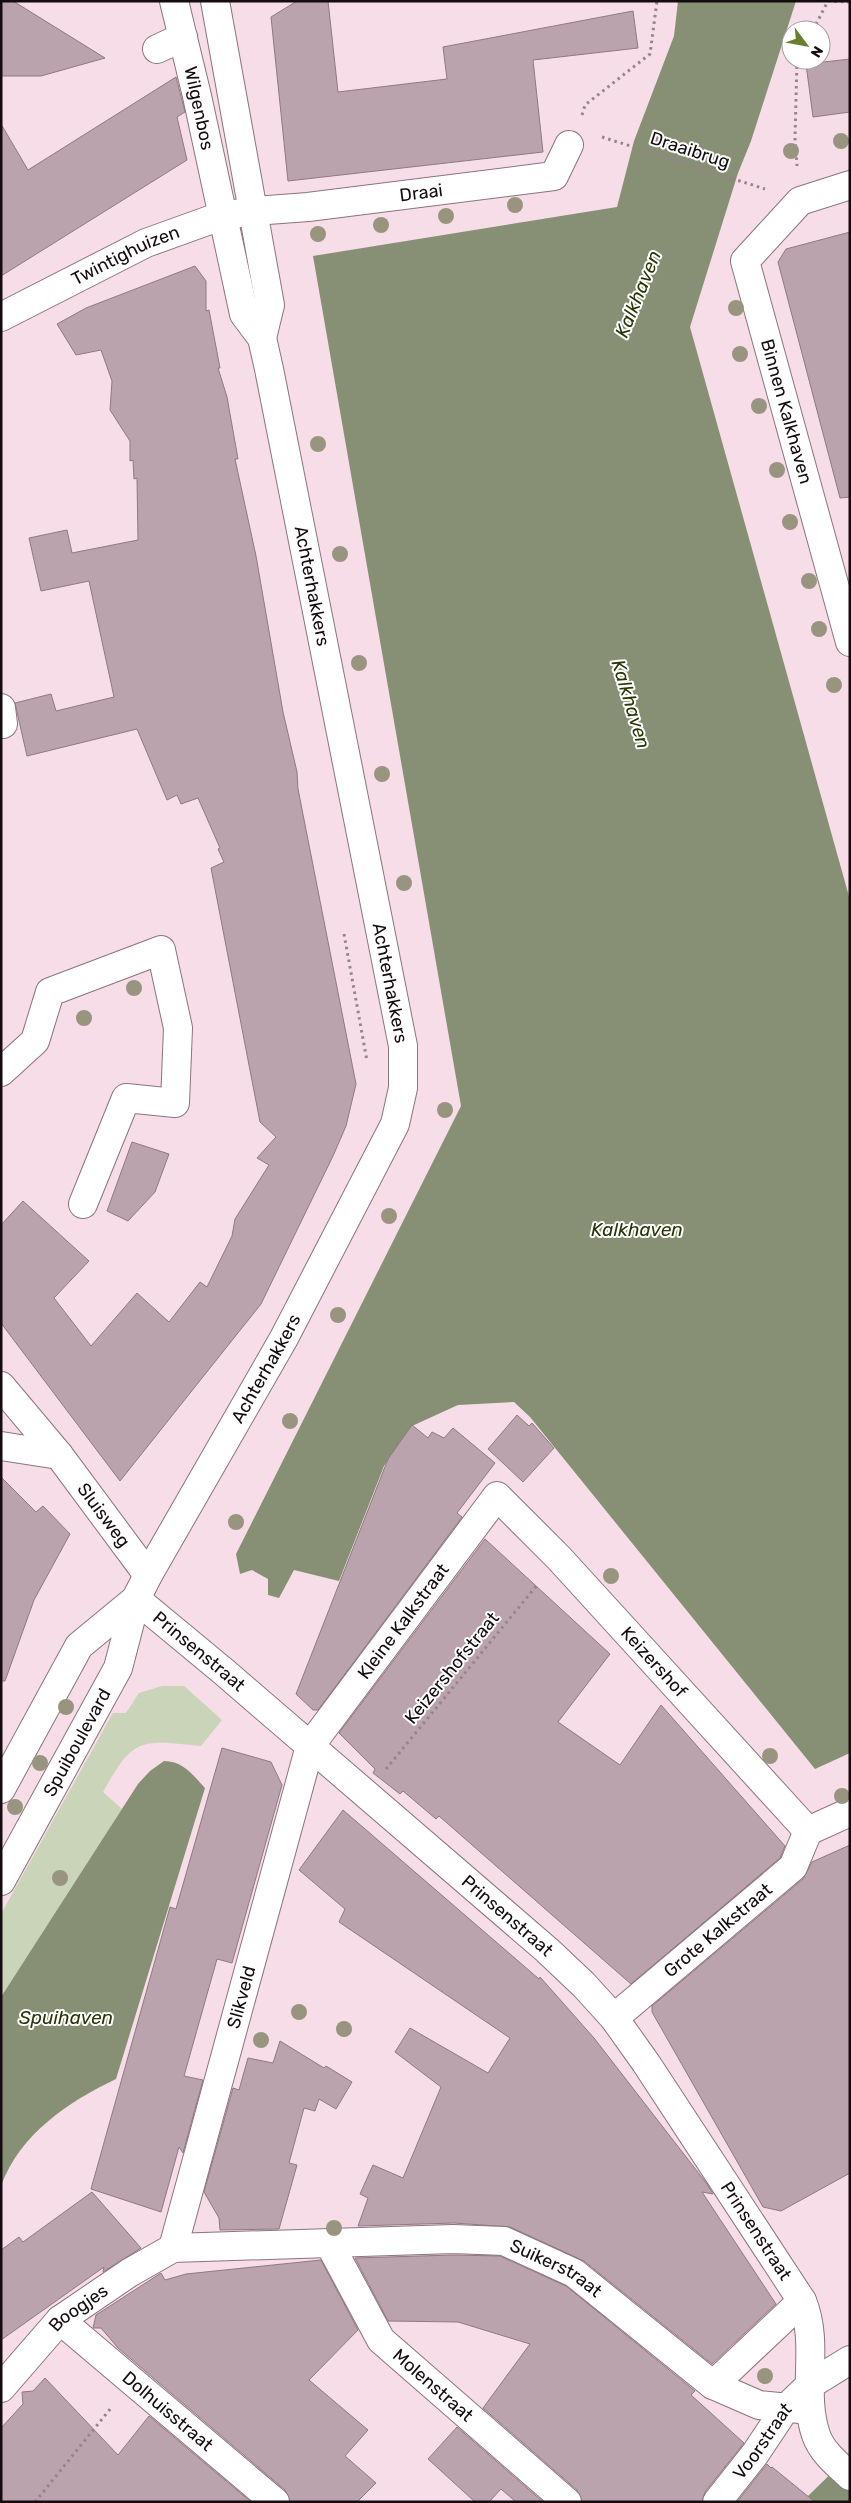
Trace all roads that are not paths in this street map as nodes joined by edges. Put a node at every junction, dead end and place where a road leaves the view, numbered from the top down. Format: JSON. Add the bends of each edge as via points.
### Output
{"nodes":[{"id":1,"x":174,"y":1,"type":"edge"},
{"id":2,"x":215,"y":1,"type":"edge"},
{"id":3,"x":183,"y":38,"type":"junction"},
{"id":4,"x":157,"y":49,"type":"dead end"},
{"id":5,"x":575,"y":133,"type":"road end"},
{"id":6,"x":850,"y":185,"type":"edge"},
{"id":7,"x":254,"y":211,"type":"junction"},
{"id":8,"x":221,"y":216,"type":"junction"},
{"id":9,"x":1,"y":317,"type":"edge"},
{"id":10,"x":262,"y":338,"type":"junction"},
{"id":11,"x":850,"y":642,"type":"edge"},
{"id":12,"x":1,"y":1072,"type":"edge"},
{"id":13,"x":83,"y":1204,"type":"dead end"},
{"id":14,"x":1,"y":1386,"type":"edge"},
{"id":15,"x":1,"y":1446,"type":"edge"},
{"id":16,"x":59,"y":1455,"type":"junction"},
{"id":17,"x":496,"y":1496,"type":"joint"},
{"id":18,"x":142,"y":1587,"type":"junction"},
{"id":19,"x":310,"y":1746,"type":"junction"},
{"id":20,"x":1,"y":1789,"type":"edge"},
{"id":21,"x":850,"y":1812,"type":"edge"},
{"id":22,"x":808,"y":1831,"type":"junction"},
{"id":23,"x":1,"y":1881,"type":"edge"},
{"id":24,"x":614,"y":2018,"type":"junction"},
{"id":25,"x":329,"y":2243,"type":"junction"},
{"id":26,"x":174,"y":2248,"type":"junction"},
{"id":27,"x":802,"y":2301,"type":"junction"},
{"id":28,"x":60,"y":2320,"type":"junction"},
{"id":29,"x":850,"y":2360,"type":"edge"},
{"id":30,"x":713,"y":2385,"type":"junction"},
{"id":31,"x":1,"y":2388,"type":"edge"},
{"id":32,"x":802,"y":2401,"type":"junction"},
{"id":33,"x":843,"y":2470,"type":"edge"},
{"id":34,"x":276,"y":2502,"type":"edge"},
{"id":35,"x":567,"y":2502,"type":"edge"},
{"id":36,"x":717,"y":2502,"type":"edge"}],
"edges":[{"from":1,"to":3,"type":"street","name":"Wilgenbos"},
{"from":2,"to":7,"type":"street","name":"Wilgenbos"},
{"from":3,"to":4,"type":"street"},
{"from":3,"to":8,"type":"street","name":"Wilgenbos"},
{"from":5,"to":7,"type":"street","name":"Draai","via":[[554,176]]},
{"from":6,"to":11,"type":"street","name":"Binnen Kalkhaven","via":[[800,201],[745,261]]},
{"from":7,"to":8,"type":"street","name":"Twintighuizen"},
{"from":7,"to":10,"type":"street","name":"Achterhakkers","via":[[270,305]]},
{"from":8,"to":9,"type":"street","name":"Twintighuizen","via":[[146,243]]},
{"from":8,"to":10,"type":"street","name":"Achterhakkers","via":[[244,314]]},
{"from":10,"to":18,"type":"street","name":"Achterhakkers","via":[[403,1046],[403,1088],[395,1124],[284,1338]]},
{"from":12,"to":13,"type":"street","via":[[35,1041],[50,992],[161,950],[178,1028],[175,1103],[126,1098]]},
{"from":14,"to":16,"type":"street","name":"Sluisweg"},
{"from":15,"to":16,"type":"street"},
{"from":16,"to":18,"type":"street","name":"Sluisweg"},
{"from":17,"to":19,"type":"street","name":"Kleine Kalkstraat"},
{"from":17,"to":22,"type":"street","name":"Keizershof","via":[[559,1558]]},
{"from":18,"to":19,"type":"street","name":"Prinsenstraat"},
{"from":18,"to":20,"type":"street","via":[[78,1646]]},
{"from":18,"to":23,"type":"street","name":"Spuiboulevard","via":[[118,1668]]},
{"from":19,"to":24,"type":"street","name":"Prinsenstraat","via":[[547,1950]]},
{"from":19,"to":26,"type":"street","name":"Slikveld"},
{"from":21,"to":22,"type":"street"},
{"from":22,"to":24,"type":"street","name":"Grote Kalkstraat","via":[[793,1867]]},
{"from":24,"to":27,"type":"street","name":"Prinsenstraat"},
{"from":25,"to":26,"type":"street","name":"Suikerstraat"},
{"from":25,"to":30,"type":"street","name":"Suikerstraat","via":[[453,2238],[504,2241],[574,2273]]},
{"from":25,"to":35,"type":"street","name":"Molenstraat","via":[[381,2340]]},
{"from":26,"to":28,"type":"street","name":"Boogjes","via":[[129,2273]]},
{"from":27,"to":30,"type":"street","name":"Prinsenstraat"},
{"from":27,"to":32,"type":"street","name":"Prinsenstraat","via":[[810,2328]]},
{"from":28,"to":31,"type":"street","name":"Boogjes"},
{"from":28,"to":34,"type":"street","name":"Dolhuisstraat"},
{"from":29,"to":32,"type":"street"},
{"from":30,"to":32,"type":"street","name":"Suikerstraat","via":[[759,2406]]},
{"from":32,"to":33,"type":"street","name":"Prinsenstraat","via":[[826,2453]]},
{"from":32,"to":36,"type":"street","name":"Voorstraat"}]}
